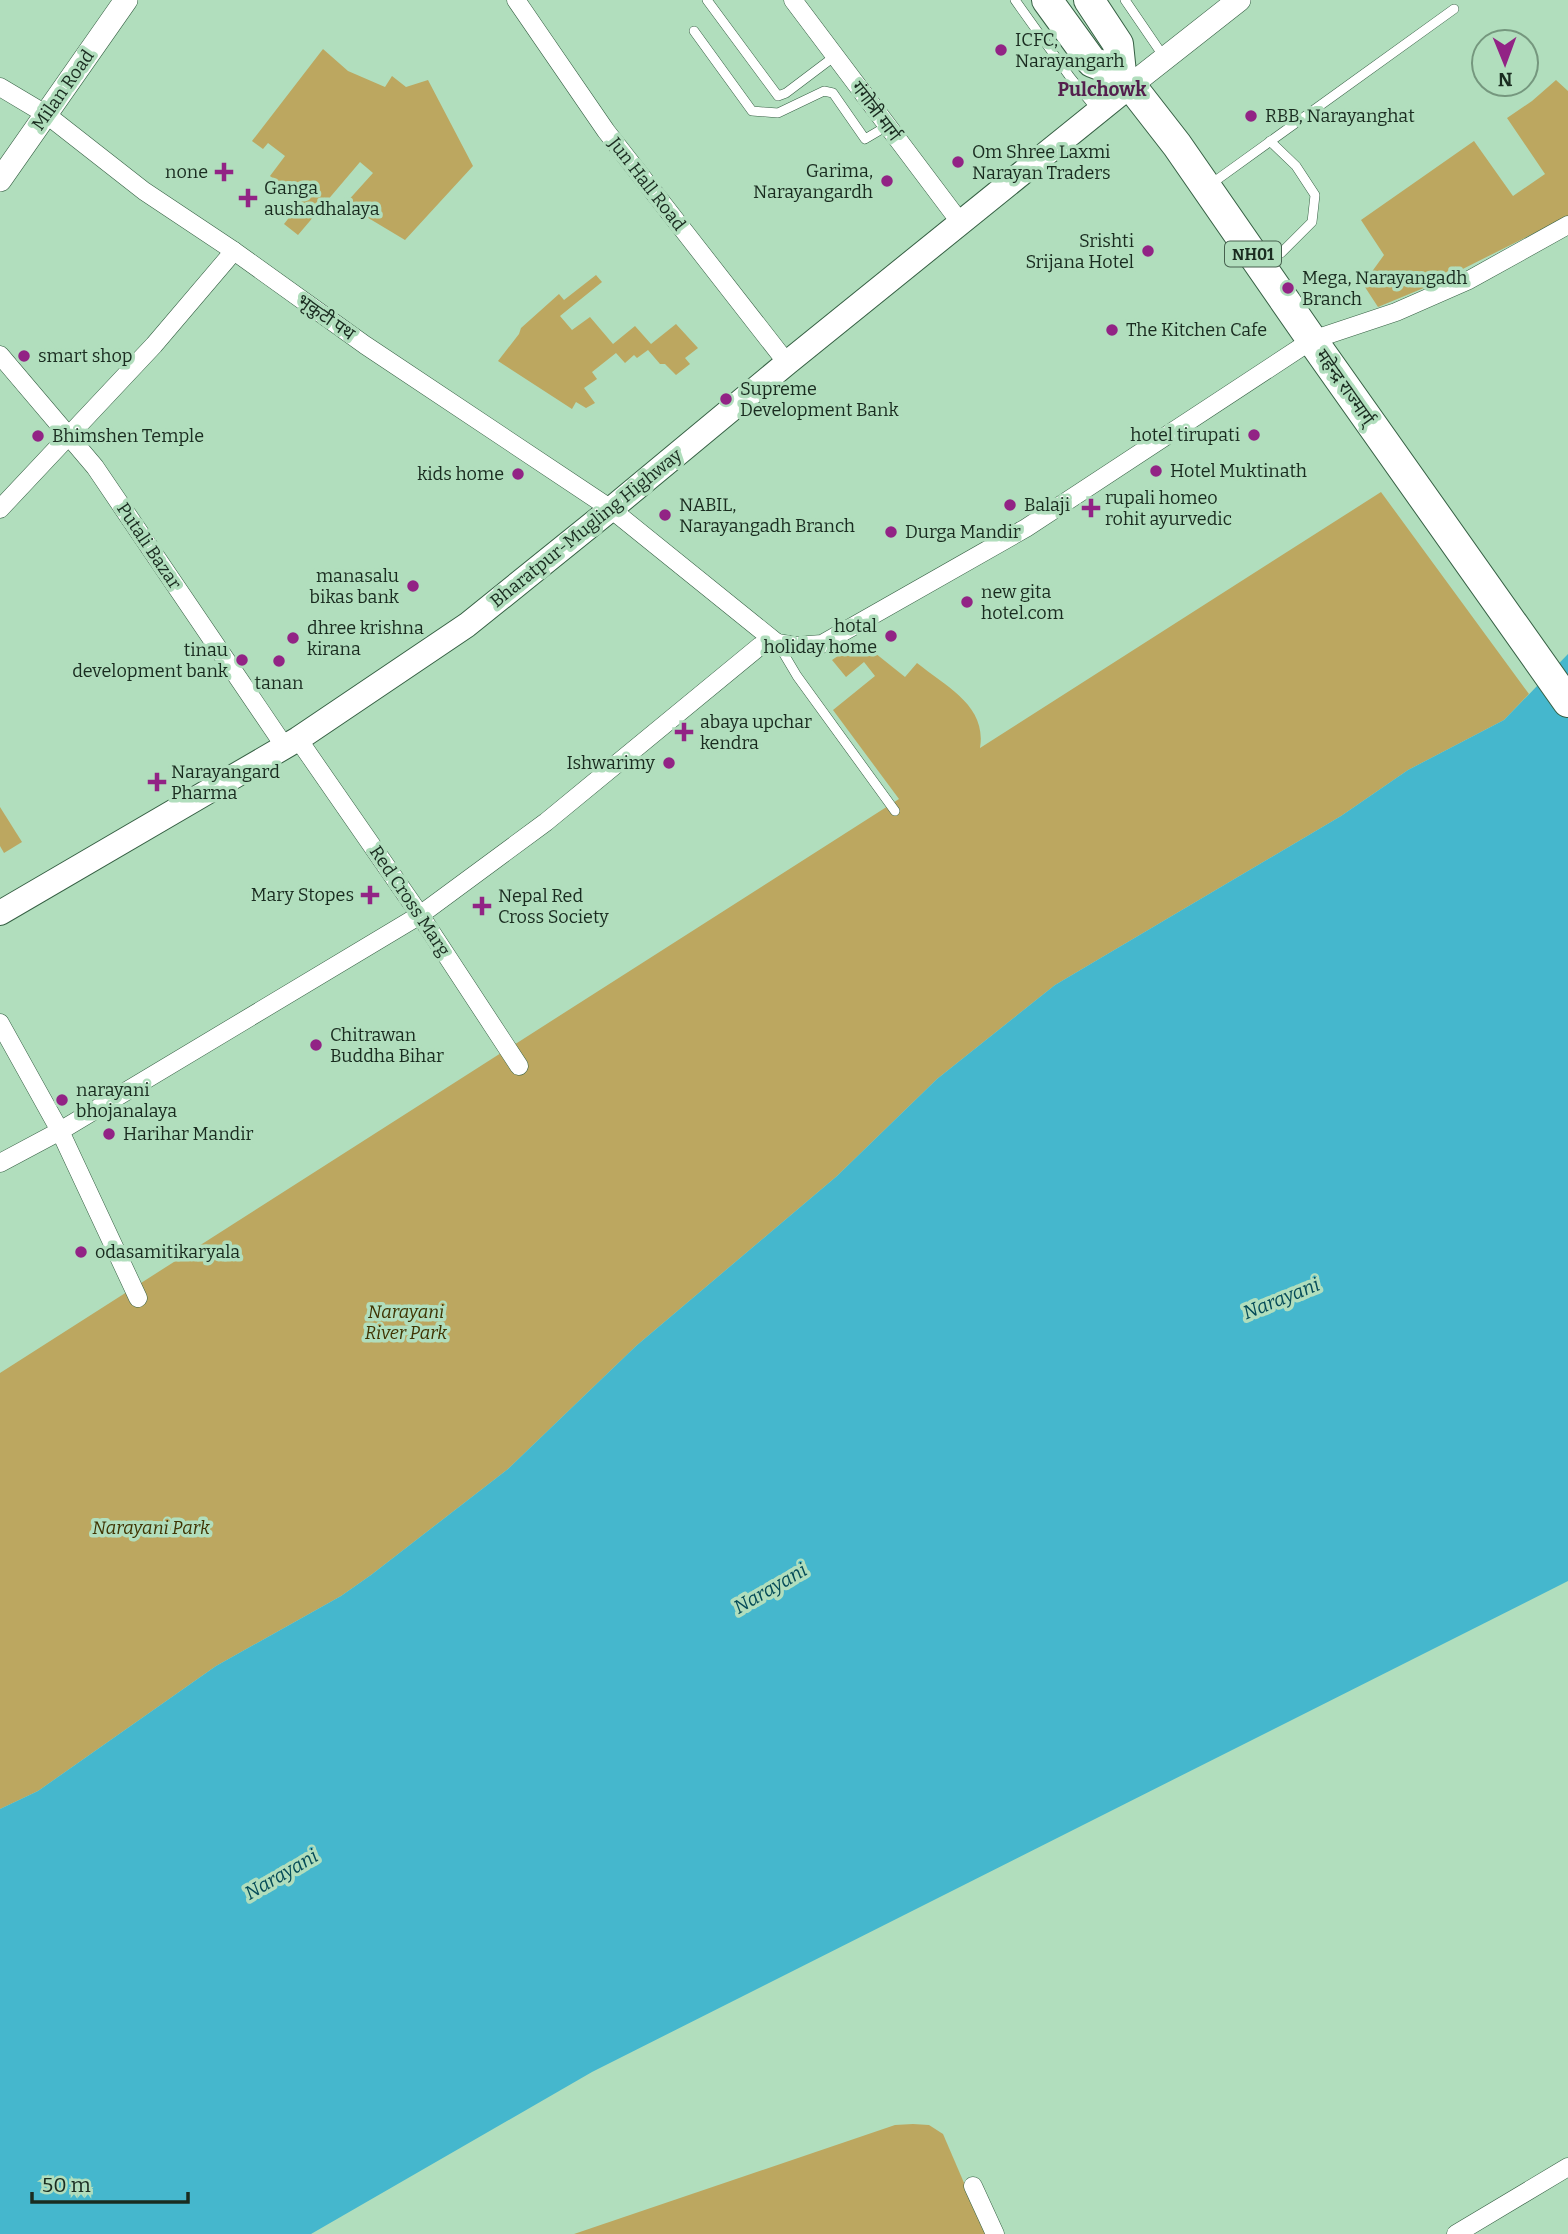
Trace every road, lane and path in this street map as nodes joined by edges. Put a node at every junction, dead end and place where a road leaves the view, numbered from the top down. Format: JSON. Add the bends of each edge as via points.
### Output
{"nodes":[{"id":1,"x":126,"y":0,"type":"edge"},
{"id":2,"x":516,"y":0,"type":"edge"},
{"id":3,"x":707,"y":0,"type":"edge"},
{"id":4,"x":793,"y":0,"type":"edge"},
{"id":5,"x":1015,"y":0,"type":"edge"},
{"id":6,"x":1047,"y":0,"type":"edge"},
{"id":7,"x":1088,"y":0,"type":"edge"},
{"id":8,"x":1125,"y":0,"type":"edge"},
{"id":9,"x":1239,"y":0,"type":"edge"},
{"id":10,"x":1454,"y":9,"type":"dead end"},
{"id":11,"x":694,"y":31,"type":"dead end"},
{"id":12,"x":835,"y":56,"type":"junction"},
{"id":13,"x":1165,"y":58,"type":"junction"},
{"id":14,"x":1126,"y":79,"type":"junction"},
{"id":15,"x":0,"y":87,"type":"edge"},
{"id":16,"x":1098,"y":111,"type":"junction"},
{"id":17,"x":47,"y":115,"type":"junction"},
{"id":18,"x":887,"y":126,"type":"junction"},
{"id":19,"x":1270,"y":141,"type":"junction"},
{"id":20,"x":0,"y":180,"type":"edge"},
{"id":21,"x":1206,"y":187,"type":"junction"},
{"id":22,"x":960,"y":222,"type":"junction"},
{"id":23,"x":1568,"y":225,"type":"edge"},
{"id":24,"x":234,"y":251,"type":"junction"},
{"id":25,"x":1280,"y":253,"type":"dead end"},
{"id":26,"x":1312,"y":340,"type":"junction"},
{"id":27,"x":0,"y":355,"type":"edge"},
{"id":28,"x":786,"y":363,"type":"junction"},
{"id":29,"x":68,"y":436,"type":"junction"},
{"id":30,"x":0,"y":509,"type":"edge"},
{"id":31,"x":611,"y":509,"type":"junction"},
{"id":32,"x":777,"y":643,"type":"junction"},
{"id":33,"x":1568,"y":702,"type":"edge"},
{"id":34,"x":291,"y":743,"type":"junction"},
{"id":35,"x":895,"y":811,"type":"dead end"},
{"id":36,"x":0,"y":913,"type":"edge"},
{"id":37,"x":420,"y":915,"type":"junction"},
{"id":38,"x":0,"y":1023,"type":"edge"},
{"id":39,"x":519,"y":1066,"type":"dead end"},
{"id":40,"x":60,"y":1131,"type":"junction"},
{"id":41,"x":0,"y":1163,"type":"edge"},
{"id":42,"x":138,"y":1298,"type":"dead end"},
{"id":43,"x":1568,"y":2167,"type":"edge"},
{"id":44,"x":974,"y":2186,"type":"dead end"},
{"id":45,"x":995,"y":2234,"type":"edge"},
{"id":46,"x":1456,"y":2234,"type":"edge"}],
"edges":[{"from":1,"to":17,"type":"street","name":"Milan Road"},
{"from":2,"to":28,"type":"street","name":"Jun Hall Road","via":[[606,131]]},
{"from":3,"to":12,"type":"lane","via":[[778,96]]},
{"from":4,"to":12,"type":"street","name":"गंगोत्री मार्ग"},
{"from":5,"to":16,"type":"lane"},
{"from":6,"to":14,"type":"highway","name":"महेन्द्र राज्मार्ग्","number":"NH01","via":[[1091,62]]},
{"from":7,"to":14,"type":"highway","name":"महेन्द्र राज्मार्ग्","number":"NH01","via":[[1118,44]]},
{"from":8,"to":13,"type":"lane"},
{"from":9,"to":13,"type":"street"},
{"from":10,"to":19,"type":"lane"},
{"from":11,"to":18,"type":"lane","via":[[752,111],[778,113],[824,91],[832,93],[865,139]]},
{"from":12,"to":18,"type":"street","name":"गंगोत्री मार्ग"},
{"from":13,"to":14,"type":"street"},
{"from":14,"to":16,"type":"main road","name":"Bharatpur-Mugling Highway"},
{"from":14,"to":21,"type":"highway","name":"महेन्द्र राज्मार्ग्","number":"NH01"},
{"from":15,"to":17,"type":"street","name":"भृकुटी पथ"},
{"from":16,"to":22,"type":"main road","name":"Bharatpur-Mugling Highway"},
{"from":17,"to":20,"type":"street","name":"Milan Road"},
{"from":17,"to":24,"type":"street","name":"भृकुटी पथ","via":[[144,191]]},
{"from":18,"to":22,"type":"street","name":"गंगोत्री मार्ग"},
{"from":19,"to":21,"type":"lane"},
{"from":19,"to":25,"type":"lane","via":[[1296,166],[1315,195],[1311,222]]},
{"from":21,"to":26,"type":"highway","name":"महेन्द्र राज्मार्ग्","number":"NH01"},
{"from":22,"to":28,"type":"main road","name":"Bharatpur-Mugling Highway"},
{"from":23,"to":26,"type":"street","via":[[1469,280],[1396,312]]},
{"from":24,"to":29,"type":"street"},
{"from":24,"to":31,"type":"street","name":"भृकुटी पथ","via":[[365,345]]},
{"from":26,"to":32,"type":"street","via":[[956,569],[822,644]]},
{"from":26,"to":33,"type":"highway","name":"महेन्द्र राज्मार्ग्","number":"NH01"},
{"from":27,"to":29,"type":"street","name":"Putali Bazar"},
{"from":28,"to":31,"type":"main road","name":"Bharatpur-Mugling Highway"},
{"from":29,"to":30,"type":"street"},
{"from":29,"to":34,"type":"street","name":"Putali Bazar","via":[[95,467]]},
{"from":31,"to":32,"type":"street","name":"भृकुटी पथ"},
{"from":31,"to":34,"type":"main road","name":"Bharatpur-Mugling Highway","via":[[467,625]]},
{"from":32,"to":35,"type":"lane"},
{"from":32,"to":37,"type":"street","via":[[760,646],[744,658],[545,822]]},
{"from":34,"to":36,"type":"main road","name":"Bharatpur-Mugling Highway"},
{"from":34,"to":37,"type":"street","name":"Red Cross Marg"},
{"from":37,"to":39,"type":"street","name":"Red Cross Marg"},
{"from":37,"to":40,"type":"street"},
{"from":38,"to":40,"type":"street"},
{"from":40,"to":41,"type":"street"},
{"from":40,"to":42,"type":"street"},
{"from":43,"to":46,"type":"street"},
{"from":44,"to":45,"type":"street"}]}
